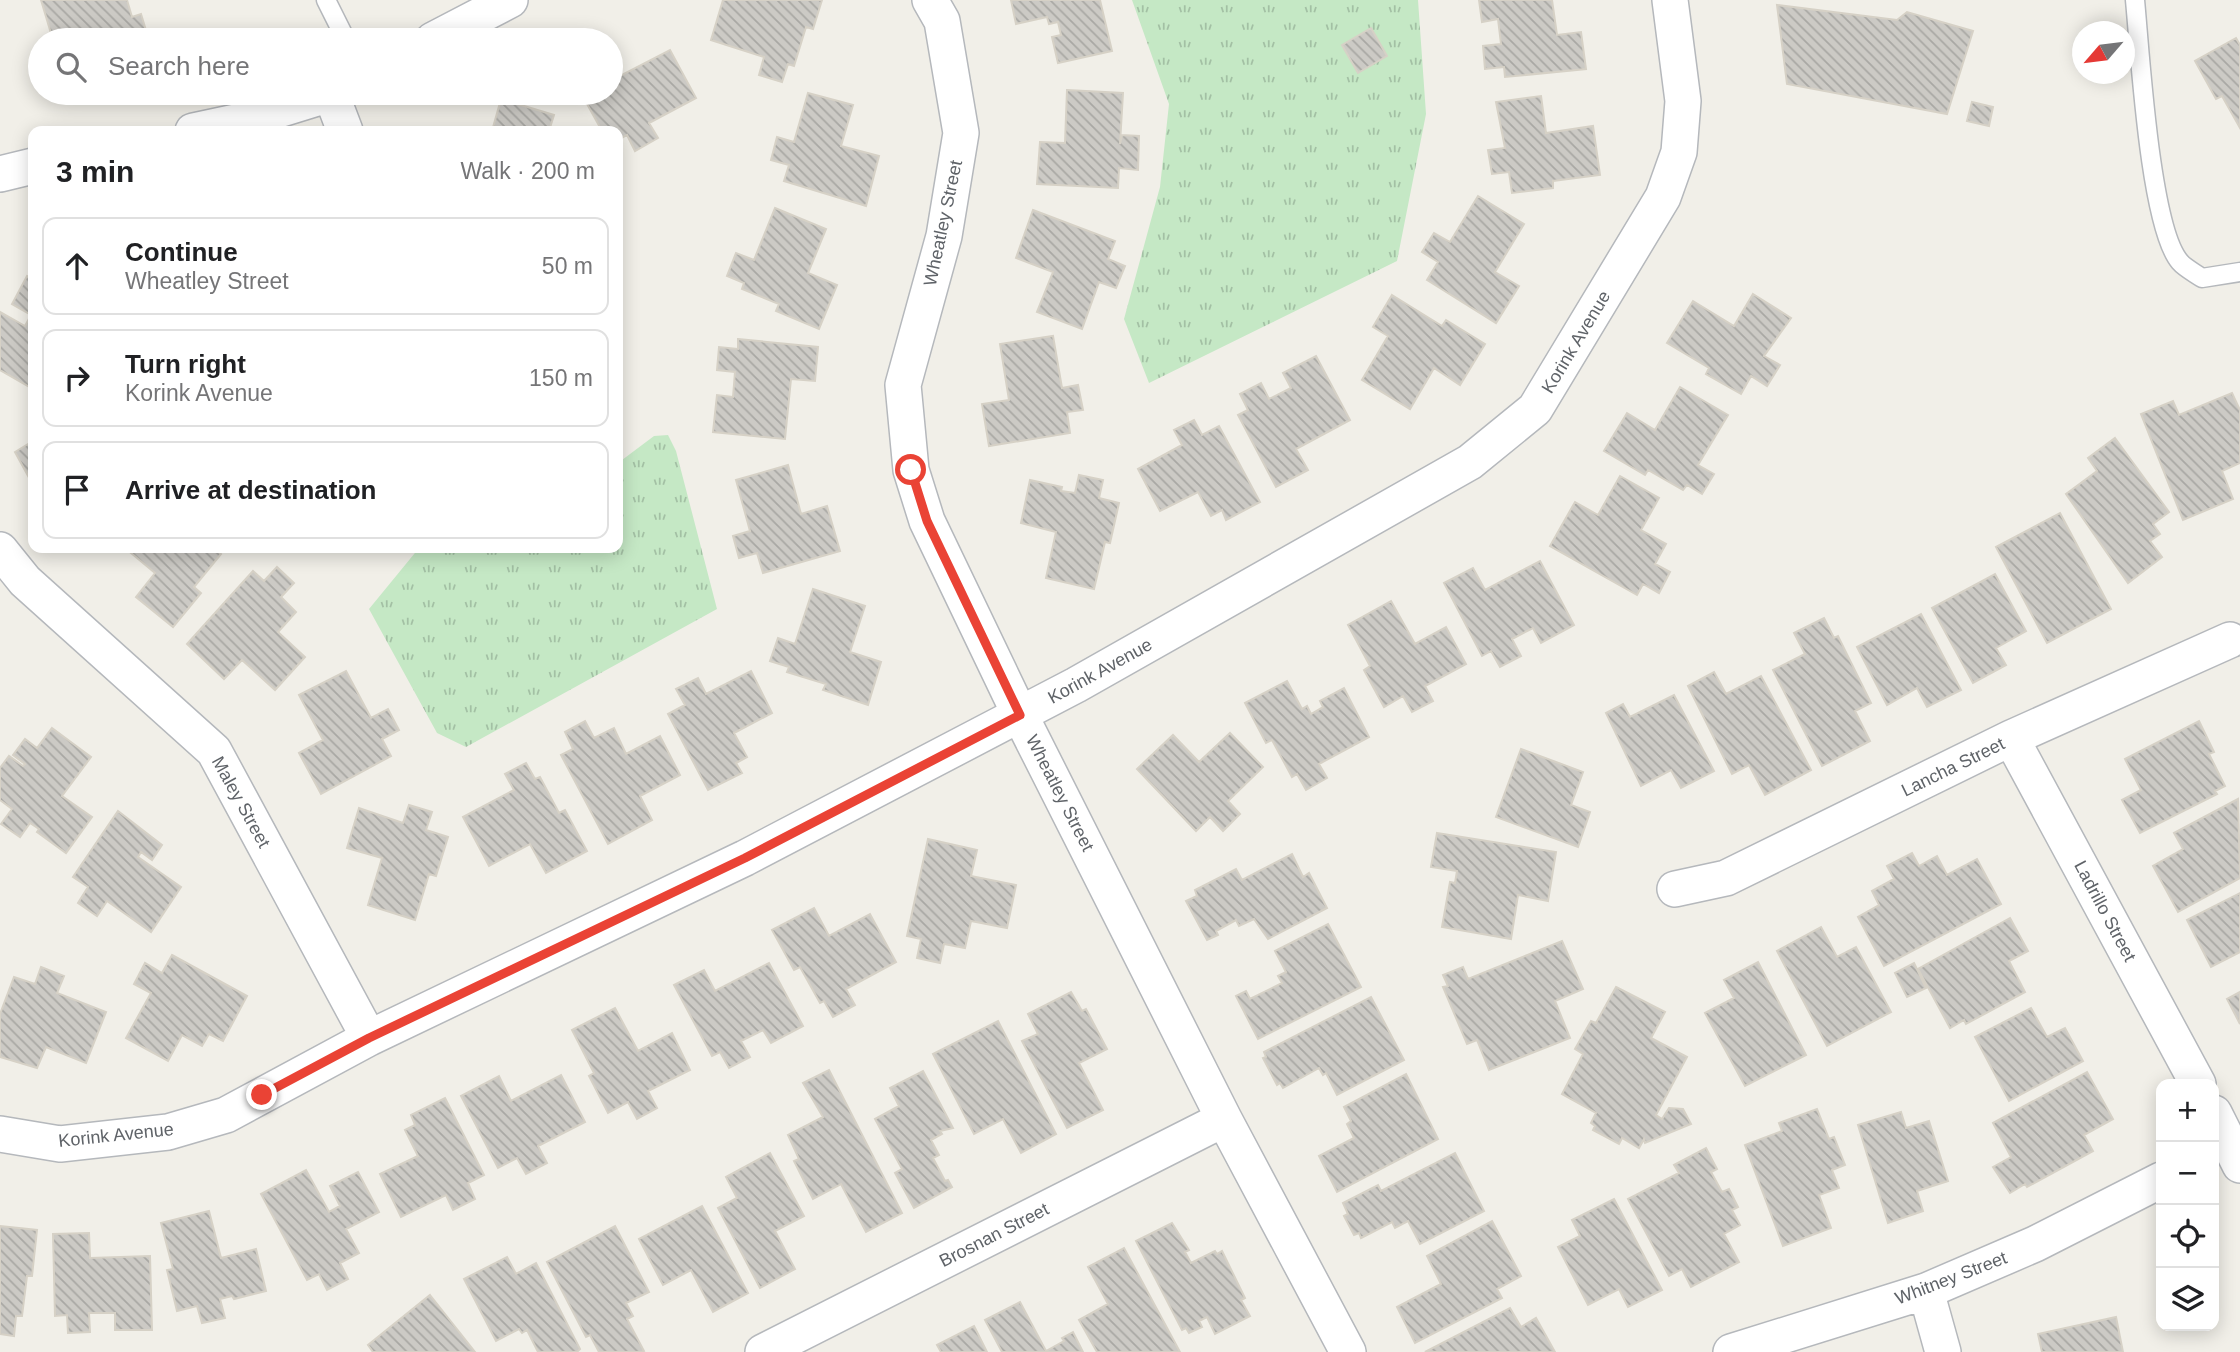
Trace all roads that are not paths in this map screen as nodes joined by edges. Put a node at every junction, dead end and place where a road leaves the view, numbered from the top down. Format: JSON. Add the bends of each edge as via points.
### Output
{"nodes":[{"id":1,"x":326,"y":0,"type":"edge"},
{"id":2,"x":510,"y":0,"type":"edge"},
{"id":3,"x":930,"y":0,"type":"edge"},
{"id":4,"x":1670,"y":0,"type":"edge"},
{"id":5,"x":2135,"y":0,"type":"edge"},
{"id":6,"x":340,"y":28,"type":"edge"},
{"id":7,"x":456,"y":28,"type":"edge"},
{"id":8,"x":294,"y":105,"type":"edge"},
{"id":9,"x":336,"y":105,"type":"edge"},
{"id":10,"x":216,"y":126,"type":"edge"},
{"id":11,"x":343,"y":126,"type":"edge"},
{"id":12,"x":28,"y":167,"type":"edge"},
{"id":13,"x":0,"y":174,"type":"edge"},
{"id":14,"x":2240,"y":272,"type":"edge"},
{"id":15,"x":0,"y":550,"type":"edge"},
{"id":16,"x":2230,"y":640,"type":"dead end"},
{"id":17,"x":1020,"y":715,"type":"junction"},
{"id":18,"x":2011,"y":738,"type":"junction"},
{"id":19,"x":1675,"y":889,"type":"dead end"},
{"id":20,"x":369,"y":1038,"type":"junction"},
{"id":21,"x":2195,"y":1079,"type":"edge"},
{"id":22,"x":1224,"y":1119,"type":"junction"},
{"id":23,"x":2219,"y":1125,"type":"edge"},
{"id":24,"x":0,"y":1134,"type":"edge"},
{"id":25,"x":2231,"y":1150,"type":"edge"},
{"id":26,"x":2156,"y":1183,"type":"edge"},
{"id":27,"x":1926,"y":1291,"type":"junction"},
{"id":28,"x":763,"y":1352,"type":"edge"},
{"id":29,"x":1348,"y":1352,"type":"edge"},
{"id":30,"x":1731,"y":1352,"type":"edge"},
{"id":31,"x":1943,"y":1352,"type":"edge"}],
"edges":[{"from":1,"to":6,"type":"lane"},
{"from":2,"to":7,"type":"street"},
{"from":3,"to":17,"type":"street","name":"Wheatley Street","via":[[942,21],[961,133],[944,236],[903,385],[911,470],[927,521]]},
{"from":4,"to":17,"type":"street","name":"Korink Avenue","via":[[1683,101],[1679,152],[1662,197],[1535,409],[1470,462]]},
{"from":5,"to":14,"type":"lane","via":[[2152,166],[2165,230],[2180,262],[2202,278]]},
{"from":8,"to":10,"type":"street"},
{"from":9,"to":11,"type":"street"},
{"from":12,"to":13,"type":"street"},
{"from":15,"to":20,"type":"street","name":"Maley Street","via":[[25,581],[214,751]]},
{"from":16,"to":18,"type":"street","name":"Lancha Street"},
{"from":17,"to":20,"type":"street","name":"Korink Avenue","via":[[745,858]]},
{"from":17,"to":22,"type":"street","name":"Wheatley Street"},
{"from":18,"to":19,"type":"street","name":"Lancha Street","via":[[1726,878]]},
{"from":18,"to":21,"type":"street","name":"Ladrillo Street"},
{"from":20,"to":24,"type":"street","name":"Korink Avenue","via":[[226,1115],[168,1132],[60,1144]]},
{"from":22,"to":28,"type":"street","name":"Brosnan Street"},
{"from":22,"to":29,"type":"street","name":"Wheatley Street"},
{"from":23,"to":25,"type":"street"},
{"from":26,"to":27,"type":"street","name":"Whitney Street","via":[[2035,1244]]},
{"from":27,"to":30,"type":"street","name":"Whitney Street"},
{"from":27,"to":31,"type":"street"}]}
